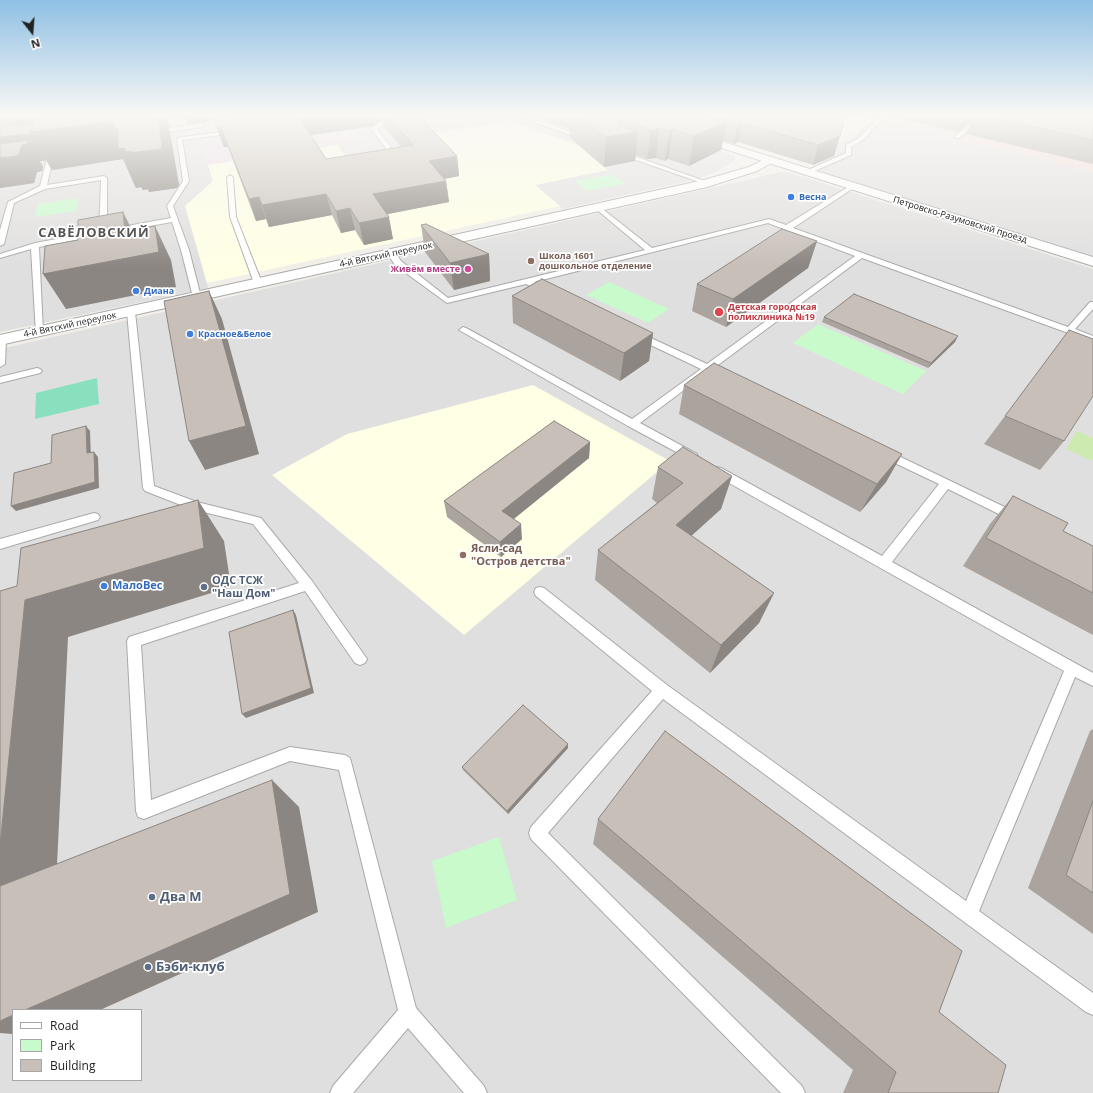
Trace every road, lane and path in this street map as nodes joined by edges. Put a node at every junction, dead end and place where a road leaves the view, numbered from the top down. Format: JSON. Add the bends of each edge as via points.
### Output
{"nodes":[{"id":1,"x":45,"y":165,"type":"edge"},
{"id":2,"x":183,"y":165,"type":"edge"},
{"id":3,"x":657,"y":165,"type":"edge"},
{"id":4,"x":759,"y":165,"type":"edge"},
{"id":5,"x":785,"y":165,"type":"edge"},
{"id":6,"x":824,"y":165,"type":"edge"},
{"id":7,"x":808,"y":172,"type":"junction"},
{"id":8,"x":230,"y":177,"type":"edge"},
{"id":9,"x":707,"y":183,"type":"junction"},
{"id":10,"x":853,"y":186,"type":"junction"},
{"id":11,"x":43,"y":187,"type":"junction"},
{"id":12,"x":598,"y":208,"type":"junction"},
{"id":13,"x":176,"y":219,"type":"junction"},
{"id":14,"x":787,"y":228,"type":"junction"},
{"id":15,"x":103,"y":233,"type":"junction"},
{"id":16,"x":0,"y":244,"type":"edge"},
{"id":17,"x":35,"y":245,"type":"junction"},
{"id":18,"x":651,"y":250,"type":"junction"},
{"id":19,"x":392,"y":253,"type":"junction"},
{"id":20,"x":861,"y":254,"type":"junction"},
{"id":21,"x":0,"y":256,"type":"edge"},
{"id":22,"x":1093,"y":262,"type":"edge"},
{"id":23,"x":526,"y":281,"type":"junction"},
{"id":24,"x":258,"y":283,"type":"junction"},
{"id":25,"x":554,"y":294,"type":"edge"},
{"id":26,"x":197,"y":297,"type":"junction"},
{"id":27,"x":1093,"y":304,"type":"edge"},
{"id":28,"x":131,"y":312,"type":"junction"},
{"id":29,"x":463,"y":330,"type":"dead end"},
{"id":30,"x":1070,"y":330,"type":"junction"},
{"id":31,"x":630,"y":331,"type":"edge"},
{"id":32,"x":39,"y":332,"type":"junction"},
{"id":33,"x":1093,"y":339,"type":"edge"},
{"id":34,"x":1,"y":340,"type":"edge"},
{"id":35,"x":0,"y":364,"type":"edge"},
{"id":36,"x":707,"y":368,"type":"junction"},
{"id":37,"x":37,"y":371,"type":"dead end"},
{"id":38,"x":728,"y":378,"type":"edge"},
{"id":39,"x":0,"y":380,"type":"edge"},
{"id":40,"x":632,"y":424,"type":"junction"},
{"id":41,"x":876,"y":449,"type":"edge"},
{"id":42,"x":946,"y":483,"type":"junction"},
{"id":43,"x":94,"y":517,"type":"dead end"},
{"id":44,"x":1024,"y":521,"type":"edge"},
{"id":45,"x":0,"y":544,"type":"edge"},
{"id":46,"x":884,"y":563,"type":"junction"},
{"id":47,"x":308,"y":585,"type":"junction"},
{"id":48,"x":540,"y":592,"type":"dead end"},
{"id":49,"x":360,"y":659,"type":"dead end"},
{"id":50,"x":1072,"y":668,"type":"junction"},
{"id":51,"x":1093,"y":680,"type":"edge"},
{"id":52,"x":662,"y":690,"type":"junction"},
{"id":53,"x":969,"y":914,"type":"junction"},
{"id":54,"x":1093,"y":1006,"type":"edge"},
{"id":55,"x":408,"y":1014,"type":"junction"},
{"id":56,"x":340,"y":1093,"type":"edge"},
{"id":57,"x":477,"y":1093,"type":"edge"},
{"id":58,"x":795,"y":1093,"type":"edge"}],
"edges":[{"from":1,"to":11,"type":"lane"},
{"from":2,"to":13,"type":"lane","via":[[186,181],[170,206]]},
{"from":3,"to":9,"type":"lane"},
{"from":4,"to":9,"type":"street","name":"4-й Вятский переулок"},
{"from":5,"to":7,"type":"street","name":"Петровско-Разумовский проезд"},
{"from":6,"to":7,"type":"lane"},
{"from":7,"to":10,"type":"street","name":"Петровско-Разумовский проезд"},
{"from":8,"to":24,"type":"lane","via":[[233,218]]},
{"from":9,"to":12,"type":"street","name":"4-й Вятский переулок"},
{"from":10,"to":14,"type":"lane"},
{"from":10,"to":22,"type":"street","name":"Петровско-Разумовский проезд"},
{"from":11,"to":15,"type":"lane","via":[[104,178]]},
{"from":11,"to":16,"type":"lane","via":[[11,202]]},
{"from":12,"to":18,"type":"lane"},
{"from":12,"to":19,"type":"street","name":"4-й Вятский переулок"},
{"from":13,"to":15,"type":"lane"},
{"from":13,"to":26,"type":"lane"},
{"from":14,"to":18,"type":"lane","via":[[769,221]]},
{"from":14,"to":20,"type":"lane"},
{"from":15,"to":17,"type":"lane"},
{"from":17,"to":21,"type":"lane"},
{"from":17,"to":32,"type":"lane"},
{"from":18,"to":23,"type":"lane"},
{"from":19,"to":23,"type":"lane","via":[[398,263],[447,301]]},
{"from":19,"to":24,"type":"street","name":"4-й Вятский переулок"},
{"from":20,"to":30,"type":"lane"},
{"from":20,"to":36,"type":"lane"},
{"from":23,"to":25,"type":"lane"},
{"from":24,"to":26,"type":"street","name":"4-й Вятский переулок"},
{"from":26,"to":28,"type":"street","name":"4-й Вятский переулок"},
{"from":27,"to":30,"type":"lane"},
{"from":28,"to":32,"type":"street","name":"4-й Вятский переулок"},
{"from":28,"to":47,"type":"lane","via":[[148,488],[195,506],[257,521]]},
{"from":29,"to":40,"type":"lane"},
{"from":30,"to":33,"type":"lane"},
{"from":31,"to":36,"type":"lane"},
{"from":32,"to":34,"type":"street","name":"4-й Вятский переулок"},
{"from":34,"to":35,"type":"lane"},
{"from":36,"to":38,"type":"lane"},
{"from":36,"to":40,"type":"lane"},
{"from":37,"to":39,"type":"lane"},
{"from":40,"to":46,"type":"lane"},
{"from":41,"to":42,"type":"lane"},
{"from":42,"to":44,"type":"lane"},
{"from":42,"to":46,"type":"lane"},
{"from":43,"to":45,"type":"lane"},
{"from":46,"to":50,"type":"lane"},
{"from":47,"to":49,"type":"lane"},
{"from":47,"to":55,"type":"lane","via":[[134,641],[144,811],[290,754],[345,763]]},
{"from":48,"to":52,"type":"lane"},
{"from":50,"to":51,"type":"lane"},
{"from":50,"to":53,"type":"lane"},
{"from":52,"to":53,"type":"lane"},
{"from":52,"to":58,"type":"lane","via":[[537,833]]},
{"from":53,"to":54,"type":"lane"},
{"from":55,"to":56,"type":"lane"},
{"from":55,"to":57,"type":"lane"}]}
